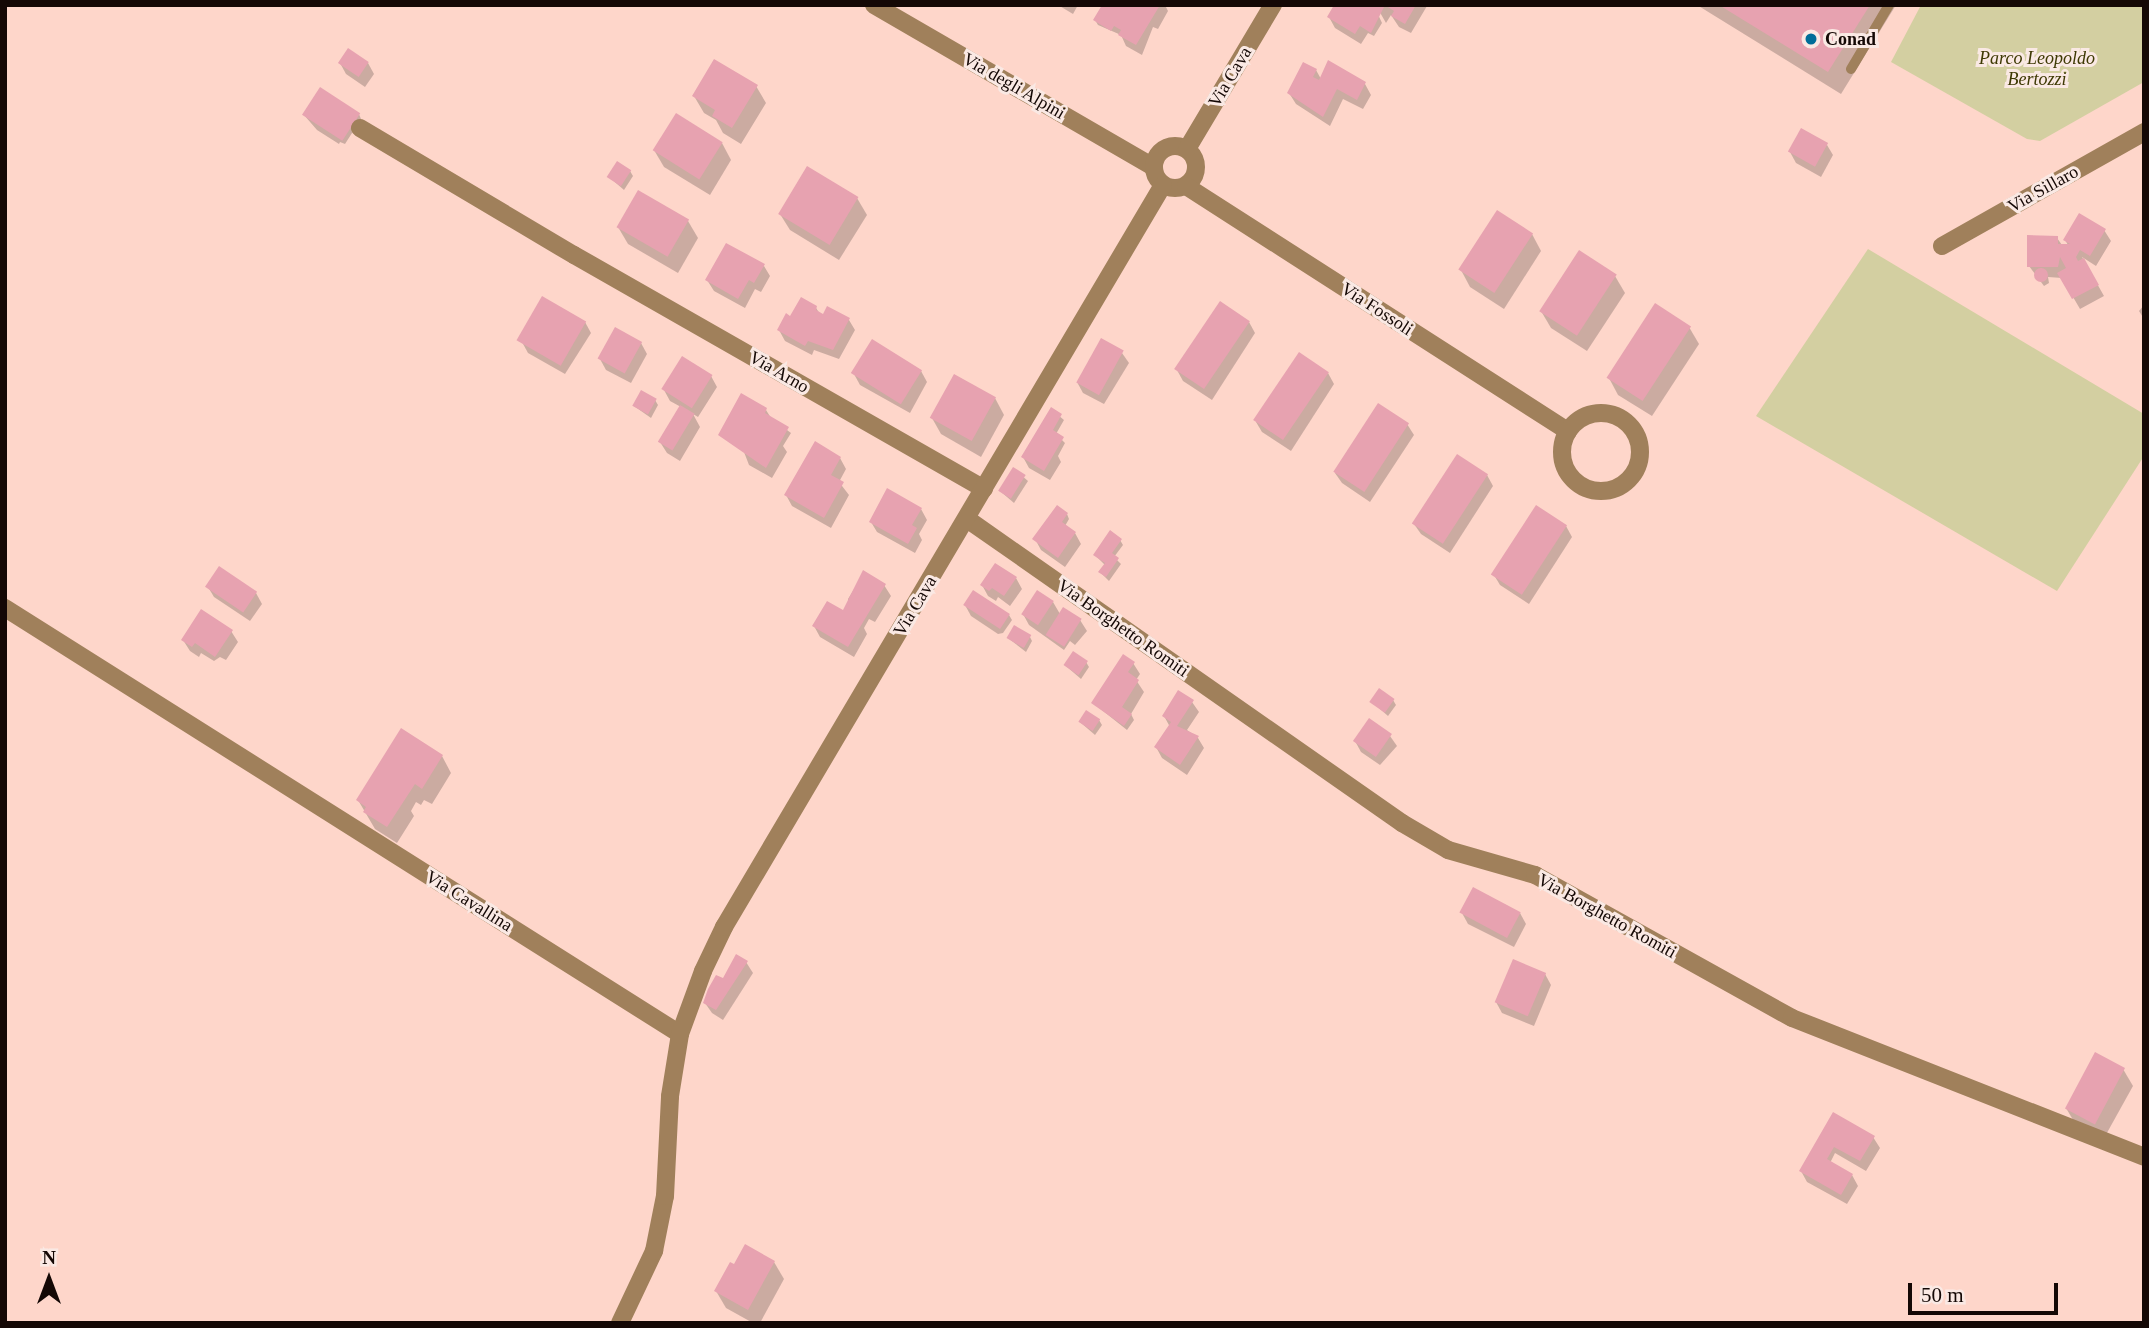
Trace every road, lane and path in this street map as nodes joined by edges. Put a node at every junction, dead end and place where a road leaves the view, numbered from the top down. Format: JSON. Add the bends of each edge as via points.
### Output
{"nodes":[{"id":1,"x":874,"y":5,"type":"edge"},
{"id":2,"x":1889,"y":5,"type":"edge"},
{"id":3,"x":1266,"y":8,"type":"edge"},
{"id":4,"x":1851,"y":69,"type":"dead end"},
{"id":5,"x":360,"y":128,"type":"dead end"},
{"id":6,"x":2144,"y":132,"type":"edge"},
{"id":7,"x":1187,"y":149,"type":"junction"},
{"id":8,"x":1154,"y":167,"type":"junction"},
{"id":9,"x":1163,"y":185,"type":"junction"},
{"id":10,"x":1186,"y":186,"type":"junction"},
{"id":11,"x":1942,"y":246,"type":"dead end"},
{"id":12,"x":1568,"y":431,"type":"junction"},
{"id":13,"x":985,"y":489,"type":"junction"},
{"id":14,"x":967,"y":519,"type":"junction"},
{"id":15,"x":5,"y":608,"type":"edge"},
{"id":16,"x":680,"y":1034,"type":"junction"},
{"id":17,"x":2144,"y":1157,"type":"edge"},
{"id":18,"x":620,"y":1323,"type":"edge"}],
"edges":[{"from":1,"to":8,"type":"street","name":"Via degli Alpini"},
{"from":2,"to":4,"type":"lane"},
{"from":3,"to":7,"type":"street","name":"Via Cava"},
{"from":5,"to":13,"type":"street","name":"Via Arno"},
{"from":6,"to":11,"type":"street","name":"Via Sillaro"},
{"from":7,"to":8,"type":"street","via":[[1174,146],[1162,150]]},
{"from":7,"to":10,"type":"street","via":[[1197,164],[1195,177]]},
{"from":8,"to":9,"type":"street"},
{"from":9,"to":10,"type":"street","via":[[1174,189]]},
{"from":9,"to":13,"type":"street","name":"Via Cava"},
{"from":10,"to":12,"type":"street","name":"Via Fossoli"},
{"from":12,"to":12,"type":"street","via":[[1562,457],[1566,470],[1581,486],[1609,491],[1632,477],[1639,465],[1638,438],[1620,418],[1596,413],[1583,417]]},
{"from":13,"to":14,"type":"street","name":"Via Cava"},
{"from":14,"to":16,"type":"street","name":"Via Cava","via":[[724,926]]},
{"from":14,"to":17,"type":"street","name":"Via Borghetto Romiti","via":[[1392,816],[1448,850],[1535,875],[1792,1018]]},
{"from":15,"to":16,"type":"street","name":"Via Cavallina"},
{"from":16,"to":18,"type":"street","via":[[670,1096],[666,1196],[654,1251]]}]}
